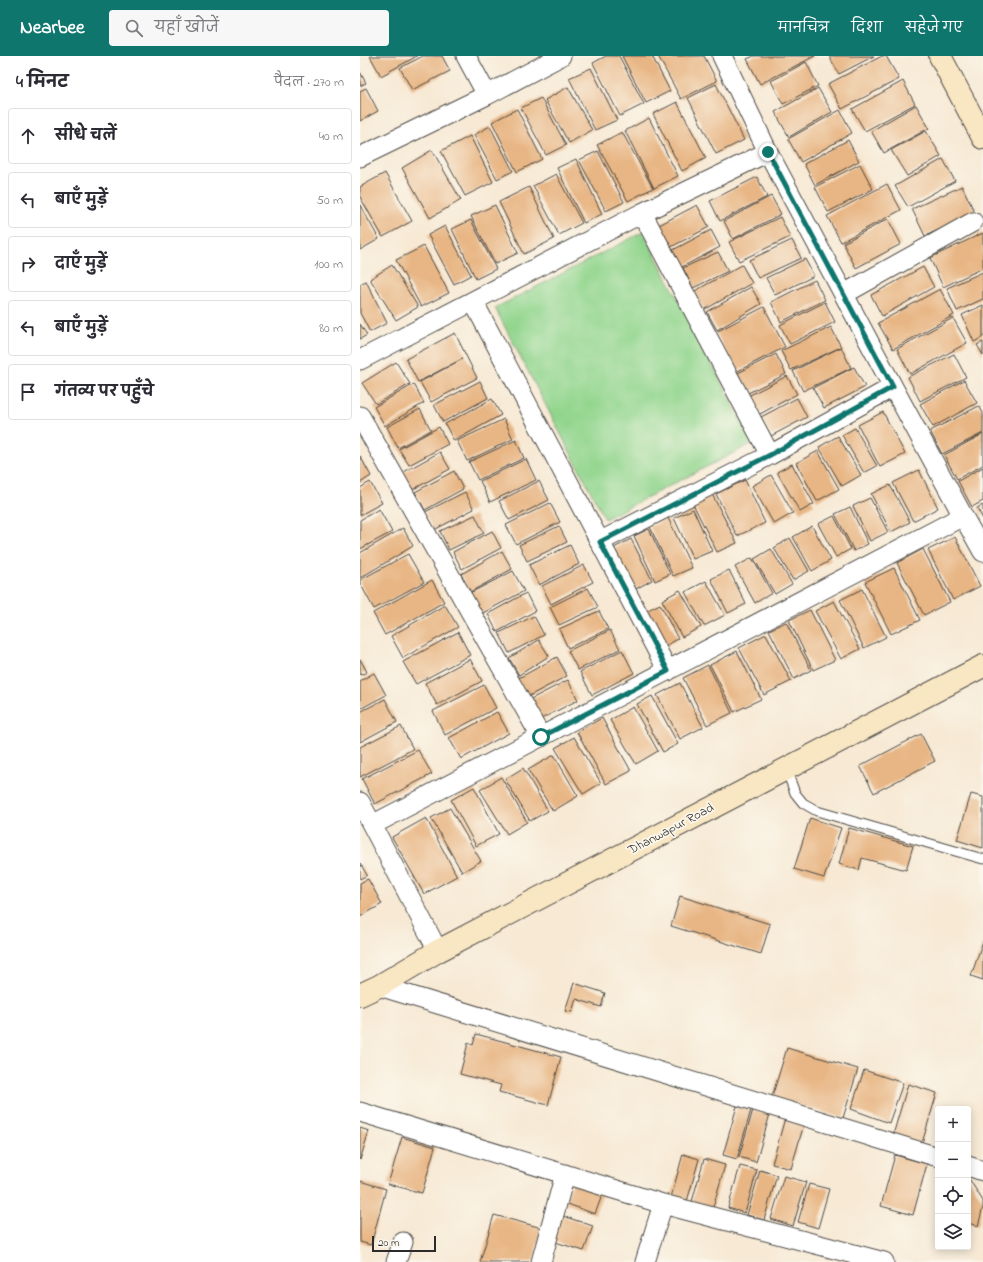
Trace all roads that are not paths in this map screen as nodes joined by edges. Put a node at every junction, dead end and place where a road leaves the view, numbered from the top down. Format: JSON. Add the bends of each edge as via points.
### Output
{"nodes":[{"id":1,"x":466,"y":56,"type":"edge"},
{"id":2,"x":561,"y":56,"type":"edge"},
{"id":3,"x":722,"y":56,"type":"edge"},
{"id":4,"x":940,"y":56,"type":"edge"},
{"id":5,"x":487,"y":95,"type":"junction"},
{"id":6,"x":983,"y":138,"type":"edge"},
{"id":7,"x":768,"y":152,"type":"junction"},
{"id":8,"x":360,"y":157,"type":"edge"},
{"id":9,"x":642,"y":213,"type":"junction"},
{"id":10,"x":973,"y":222,"type":"dead end"},
{"id":11,"x":844,"y":294,"type":"junction"},
{"id":12,"x":473,"y":301,"type":"junction"},
{"id":13,"x":360,"y":360,"type":"edge"},
{"id":14,"x":893,"y":387,"type":"junction"},
{"id":15,"x":360,"y":416,"type":"edge"},
{"id":16,"x":770,"y":455,"type":"junction"},
{"id":17,"x":962,"y":516,"type":"junction"},
{"id":18,"x":600,"y":542,"type":"junction"},
{"id":19,"x":983,"y":552,"type":"edge"},
{"id":20,"x":983,"y":666,"type":"edge"},
{"id":21,"x":668,"y":671,"type":"junction"},
{"id":22,"x":541,"y":737,"type":"junction"},
{"id":23,"x":786,"y":769,"type":"junction"},
{"id":24,"x":360,"y":802,"type":"edge"},
{"id":25,"x":372,"y":825,"type":"junction"},
{"id":26,"x":983,"y":859,"type":"edge"},
{"id":27,"x":438,"y":951,"type":"junction"},
{"id":28,"x":369,"y":991,"type":"edge"},
{"id":29,"x":360,"y":1112,"type":"edge"},
{"id":30,"x":935,"y":1156,"type":"edge"},
{"id":31,"x":971,"y":1167,"type":"edge"},
{"id":32,"x":983,"y":1171,"type":"edge"},
{"id":33,"x":564,"y":1174,"type":"junction"},
{"id":34,"x":663,"y":1204,"type":"junction"},
{"id":35,"x":403,"y":1242,"type":"dead end"},
{"id":36,"x":396,"y":1262,"type":"edge"},
{"id":37,"x":541,"y":1262,"type":"edge"},
{"id":38,"x":645,"y":1262,"type":"edge"},
{"id":39,"x":884,"y":1262,"type":"edge"}],
"edges":[{"from":1,"to":5,"type":"street"},
{"from":2,"to":5,"type":"street"},
{"from":3,"to":7,"type":"street"},
{"from":4,"to":6,"type":"street"},
{"from":5,"to":8,"type":"street"},
{"from":7,"to":9,"type":"street"},
{"from":7,"to":11,"type":"street"},
{"from":9,"to":12,"type":"street"},
{"from":9,"to":16,"type":"street"},
{"from":10,"to":11,"type":"street"},
{"from":11,"to":14,"type":"street"},
{"from":12,"to":13,"type":"street"},
{"from":12,"to":18,"type":"street"},
{"from":14,"to":16,"type":"street"},
{"from":14,"to":17,"type":"street"},
{"from":15,"to":22,"type":"street"},
{"from":16,"to":18,"type":"street"},
{"from":17,"to":19,"type":"street"},
{"from":17,"to":21,"type":"street"},
{"from":18,"to":21,"type":"street"},
{"from":20,"to":23,"type":"street","name":"Dhanwapur Road"},
{"from":21,"to":22,"type":"street"},
{"from":22,"to":25,"type":"street"},
{"from":23,"to":26,"type":"lane","via":[[794,793],[803,803],[817,811]]},
{"from":23,"to":27,"type":"street","name":"Dhanwapur Road"},
{"from":24,"to":25,"type":"street"},
{"from":25,"to":27,"type":"street"},
{"from":27,"to":28,"type":"street","name":"Dhanwapur Road"},
{"from":28,"to":30,"type":"street"},
{"from":29,"to":33,"type":"street"},
{"from":31,"to":32,"type":"street"},
{"from":33,"to":34,"type":"street"},
{"from":33,"to":37,"type":"street"},
{"from":34,"to":38,"type":"street"},
{"from":34,"to":39,"type":"street"},
{"from":35,"to":36,"type":"street"}]}
